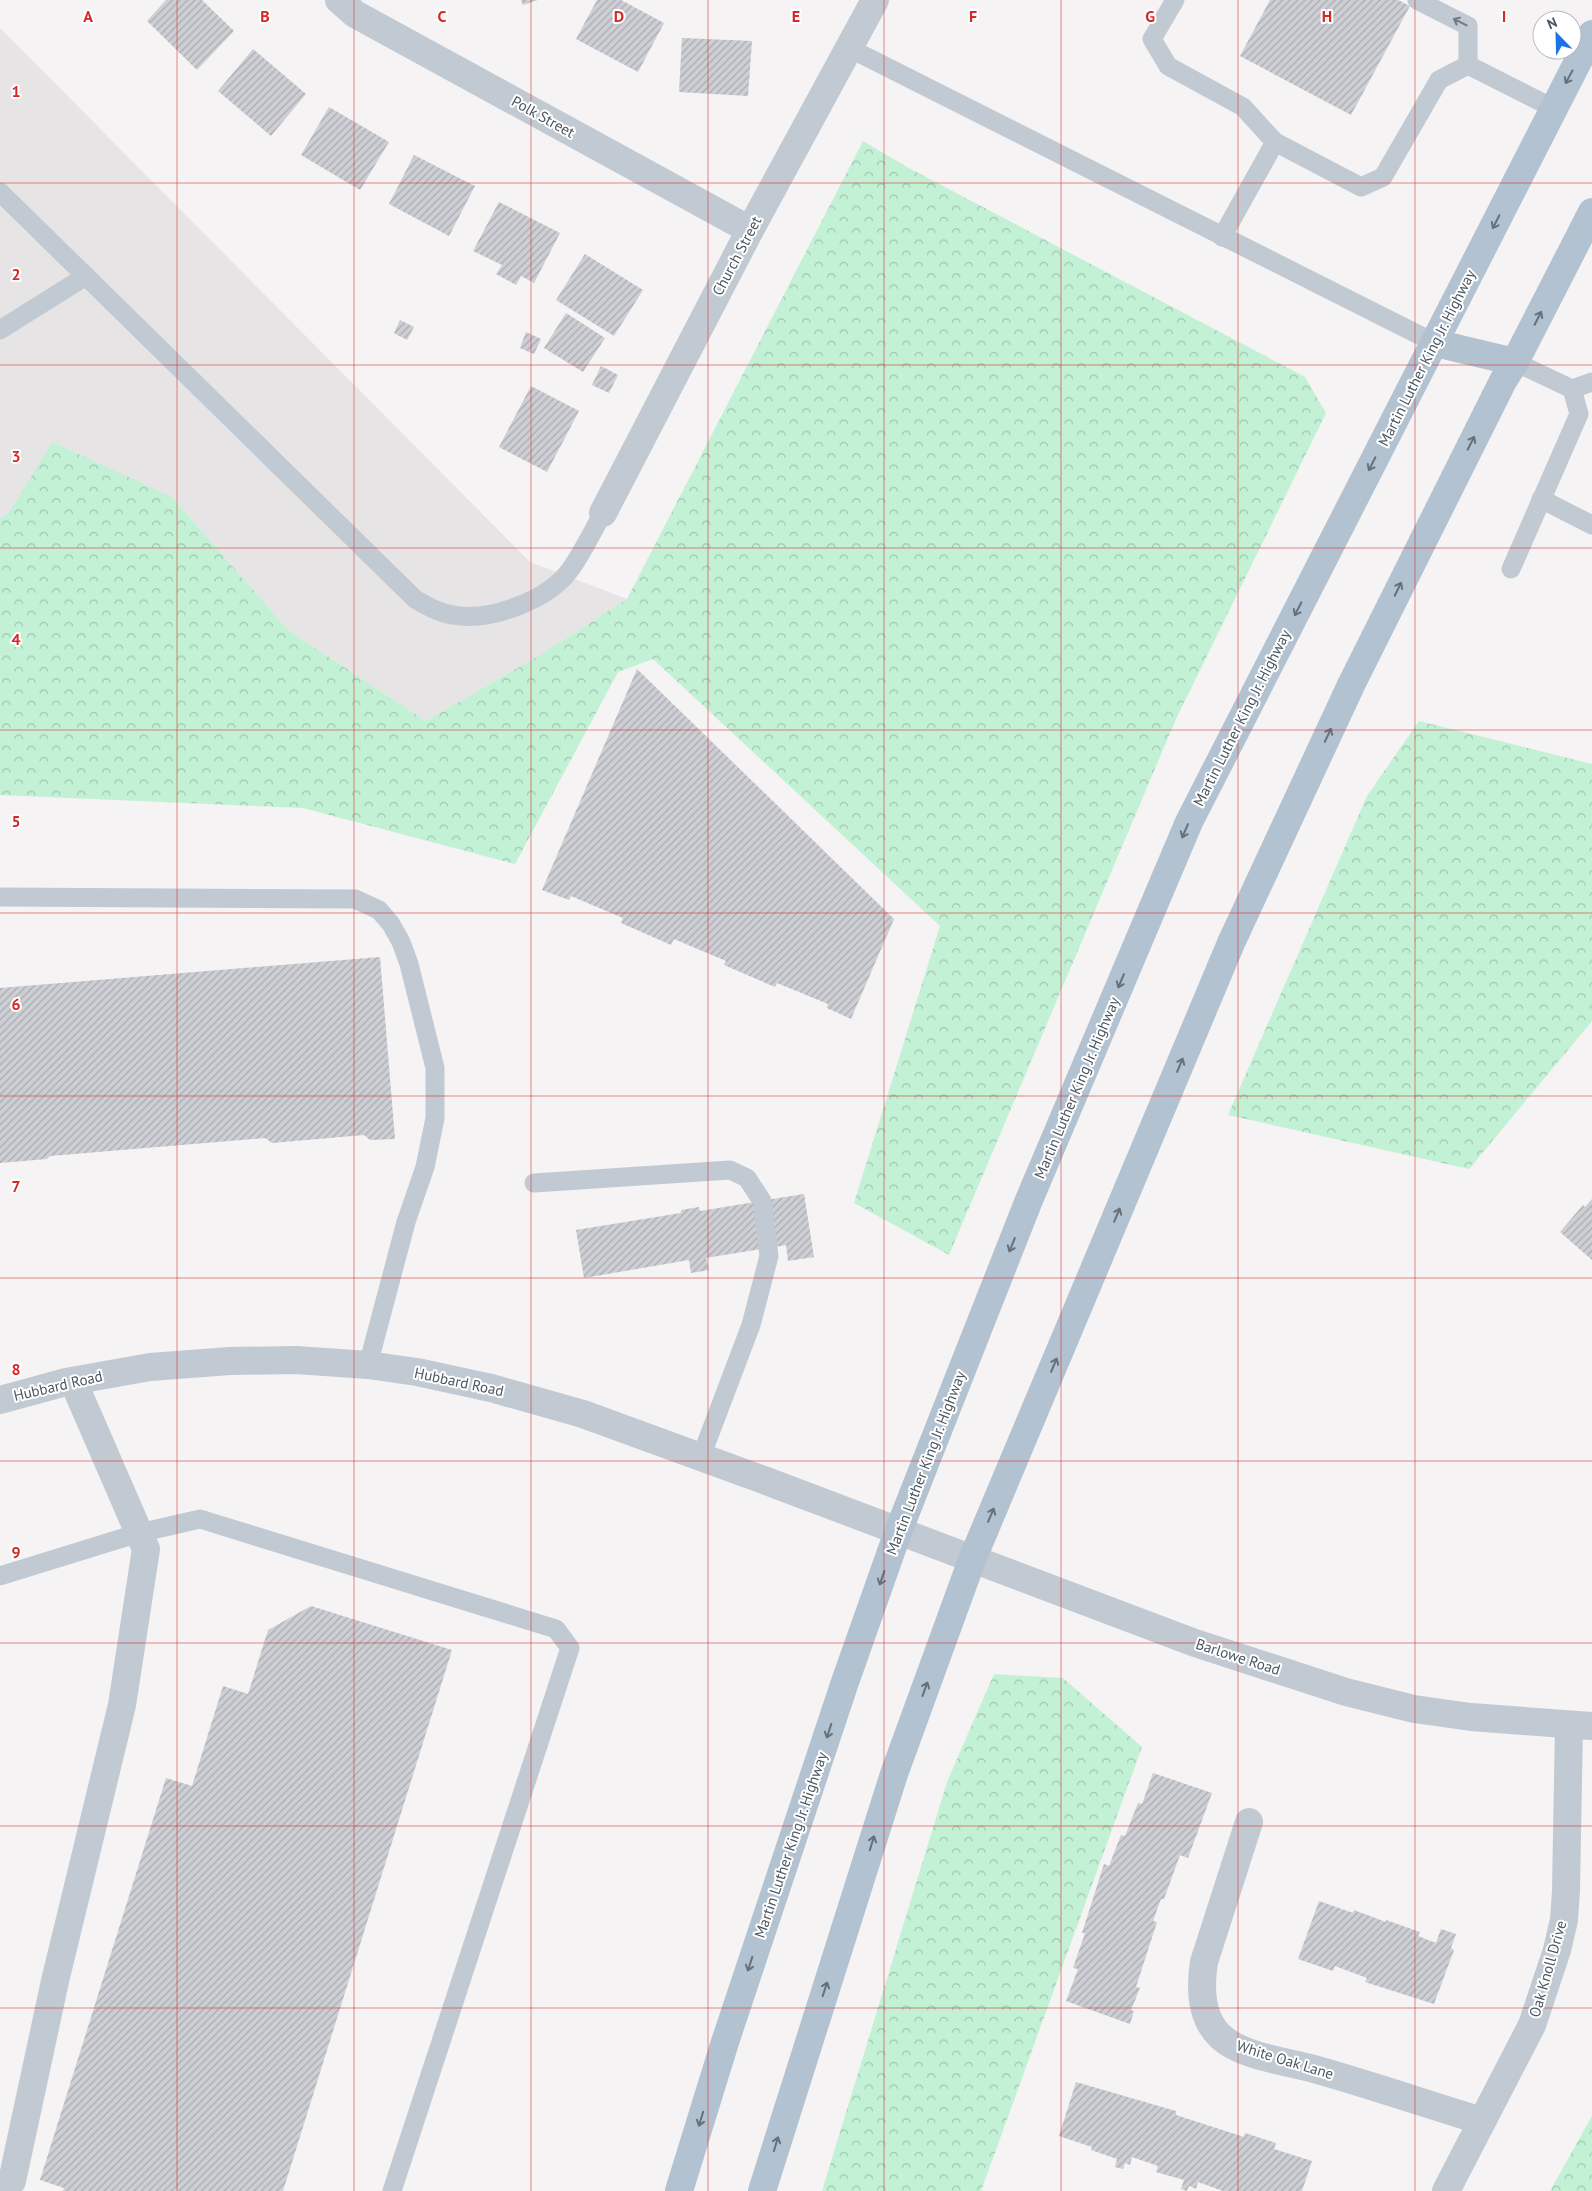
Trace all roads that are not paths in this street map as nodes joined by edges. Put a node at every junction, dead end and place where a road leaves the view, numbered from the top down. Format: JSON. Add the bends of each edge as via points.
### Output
{"nodes":[{"id":1,"x":875,"y":0,"type":"edge"},
{"id":2,"x":1176,"y":0,"type":"edge"},
{"id":3,"x":1417,"y":0,"type":"edge"},
{"id":4,"x":353,"y":5,"type":"edge"},
{"id":5,"x":1592,"y":34,"type":"edge"},
{"id":6,"x":849,"y":48,"type":"junction"},
{"id":7,"x":1468,"y":65,"type":"junction"},
{"id":8,"x":1553,"y":108,"type":"junction"},
{"id":9,"x":1276,"y":142,"type":"junction"},
{"id":10,"x":0,"y":192,"type":"edge"},
{"id":11,"x":1592,"y":212,"type":"edge"},
{"id":12,"x":750,"y":230,"type":"junction"},
{"id":13,"x":1222,"y":237,"type":"junction"},
{"id":14,"x":86,"y":276,"type":"junction"},
{"id":15,"x":0,"y":330,"type":"edge"},
{"id":16,"x":1435,"y":343,"type":"junction"},
{"id":17,"x":1516,"y":362,"type":"junction"},
{"id":18,"x":1592,"y":382,"type":"edge"},
{"id":19,"x":1572,"y":389,"type":"junction"},
{"id":20,"x":1542,"y":499,"type":"junction"},
{"id":21,"x":603,"y":513,"type":"joint"},
{"id":22,"x":1592,"y":525,"type":"edge"},
{"id":23,"x":1511,"y":569,"type":"dead end"},
{"id":24,"x":0,"y":896,"type":"edge"},
{"id":25,"x":534,"y":1183,"type":"dead end"},
{"id":26,"x":368,"y":1365,"type":"junction"},
{"id":27,"x":73,"y":1381,"type":"junction"},
{"id":28,"x":0,"y":1400,"type":"edge"},
{"id":29,"x":701,"y":1457,"type":"junction"},
{"id":30,"x":898,"y":1532,"type":"junction"},
{"id":31,"x":139,"y":1533,"type":"junction"},
{"id":32,"x":972,"y":1560,"type":"junction"},
{"id":33,"x":0,"y":1576,"type":"edge"},
{"id":34,"x":1580,"y":1726,"type":"edge"},
{"id":35,"x":1249,"y":1822,"type":"dead end"},
{"id":36,"x":1482,"y":2121,"type":"junction"},
{"id":37,"x":1,"y":2191,"type":"edge"},
{"id":38,"x":392,"y":2191,"type":"edge"},
{"id":39,"x":679,"y":2191,"type":"edge"},
{"id":40,"x":762,"y":2191,"type":"edge"},
{"id":41,"x":1446,"y":2191,"type":"edge"}],
"edges":[{"from":1,"to":6,"type":"street","name":"Church Street"},
{"from":2,"to":9,"type":"lane","via":[[1152,39],[1168,66],[1243,107]]},
{"from":7,"to":3,"type":"lane","one_way":true,"via":[[1468,26]]},
{"from":4,"to":12,"type":"street","name":"Polk Street"},
{"from":5,"to":8,"type":"main road","name":"Martin Luther King Jr. Highway","one_way":true},
{"from":6,"to":12,"type":"street","name":"Church Street"},
{"from":6,"to":13,"type":"lane"},
{"from":7,"to":8,"type":"lane"},
{"from":7,"to":9,"type":"lane","via":[[1439,80],[1383,176],[1362,187]]},
{"from":8,"to":16,"type":"main road","name":"Martin Luther King Jr. Highway","one_way":true},
{"from":9,"to":13,"type":"lane"},
{"from":10,"to":14,"type":"lane"},
{"from":17,"to":11,"type":"main road","one_way":true},
{"from":12,"to":21,"type":"street","name":"Church Street"},
{"from":13,"to":16,"type":"lane"},
{"from":14,"to":15,"type":"lane"},
{"from":14,"to":21,"type":"lane","via":[[415,599],[432,609],[454,616],[489,616],[547,591],[569,571]]},
{"from":16,"to":17,"type":"main road"},
{"from":16,"to":30,"type":"main road","name":"Martin Luther King Jr. Highway","one_way":true,"via":[[1189,822],[1026,1209]]},
{"from":17,"to":19,"type":"lane"},
{"from":32,"to":17,"type":"main road","one_way":true,"via":[[1231,943],[1352,683],[1503,381]]},
{"from":18,"to":19,"type":"lane"},
{"from":19,"to":20,"type":"lane","via":[[1579,414]]},
{"from":20,"to":22,"type":"lane"},
{"from":20,"to":23,"type":"lane"},
{"from":24,"to":26,"type":"lane","via":[[355,900],[379,910],[392,924],[409,964],[435,1068],[435,1118],[425,1167],[406,1222]]},
{"from":25,"to":29,"type":"lane","via":[[730,1170],[747,1178],[762,1201],[769,1256],[751,1325]]},
{"from":26,"to":27,"type":"street","name":"Hubbard Road","via":[[296,1360],[230,1361],[150,1367]]},
{"from":26,"to":29,"type":"street","name":"Hubbard Road","via":[[491,1388],[583,1414]]},
{"from":27,"to":28,"type":"street","name":"Hubbard Road"},
{"from":27,"to":31,"type":"street"},
{"from":29,"to":30,"type":"street","name":"Hubbard Road"},
{"from":30,"to":32,"type":"street","name":"Barlowe Road"},
{"from":30,"to":39,"type":"main road","name":"Martin Luther King Jr. Highway","one_way":true,"via":[[725,2042]]},
{"from":31,"to":33,"type":"lane"},
{"from":31,"to":37,"type":"street","via":[[146,1549],[122,1705],[55,1980],[12,2181]]},
{"from":31,"to":38,"type":"lane","via":[[200,1519],[556,1629],[570,1648]]},
{"from":32,"to":34,"type":"street","name":"Barlowe Road","via":[[1196,1643],[1346,1692],[1414,1709]]},
{"from":40,"to":32,"type":"main road","one_way":true,"via":[[894,1774]]},
{"from":34,"to":36,"type":"street","name":"Oak Knoll Drive","via":[[1564,1920],[1557,1950],[1532,2025]]},
{"from":35,"to":36,"type":"street","name":"White Oak Lane","via":[[1204,1962],[1201,1981],[1206,2013],[1221,2037],[1254,2053]]},
{"from":36,"to":41,"type":"street","name":"Oak Knoll Drive"}]}
